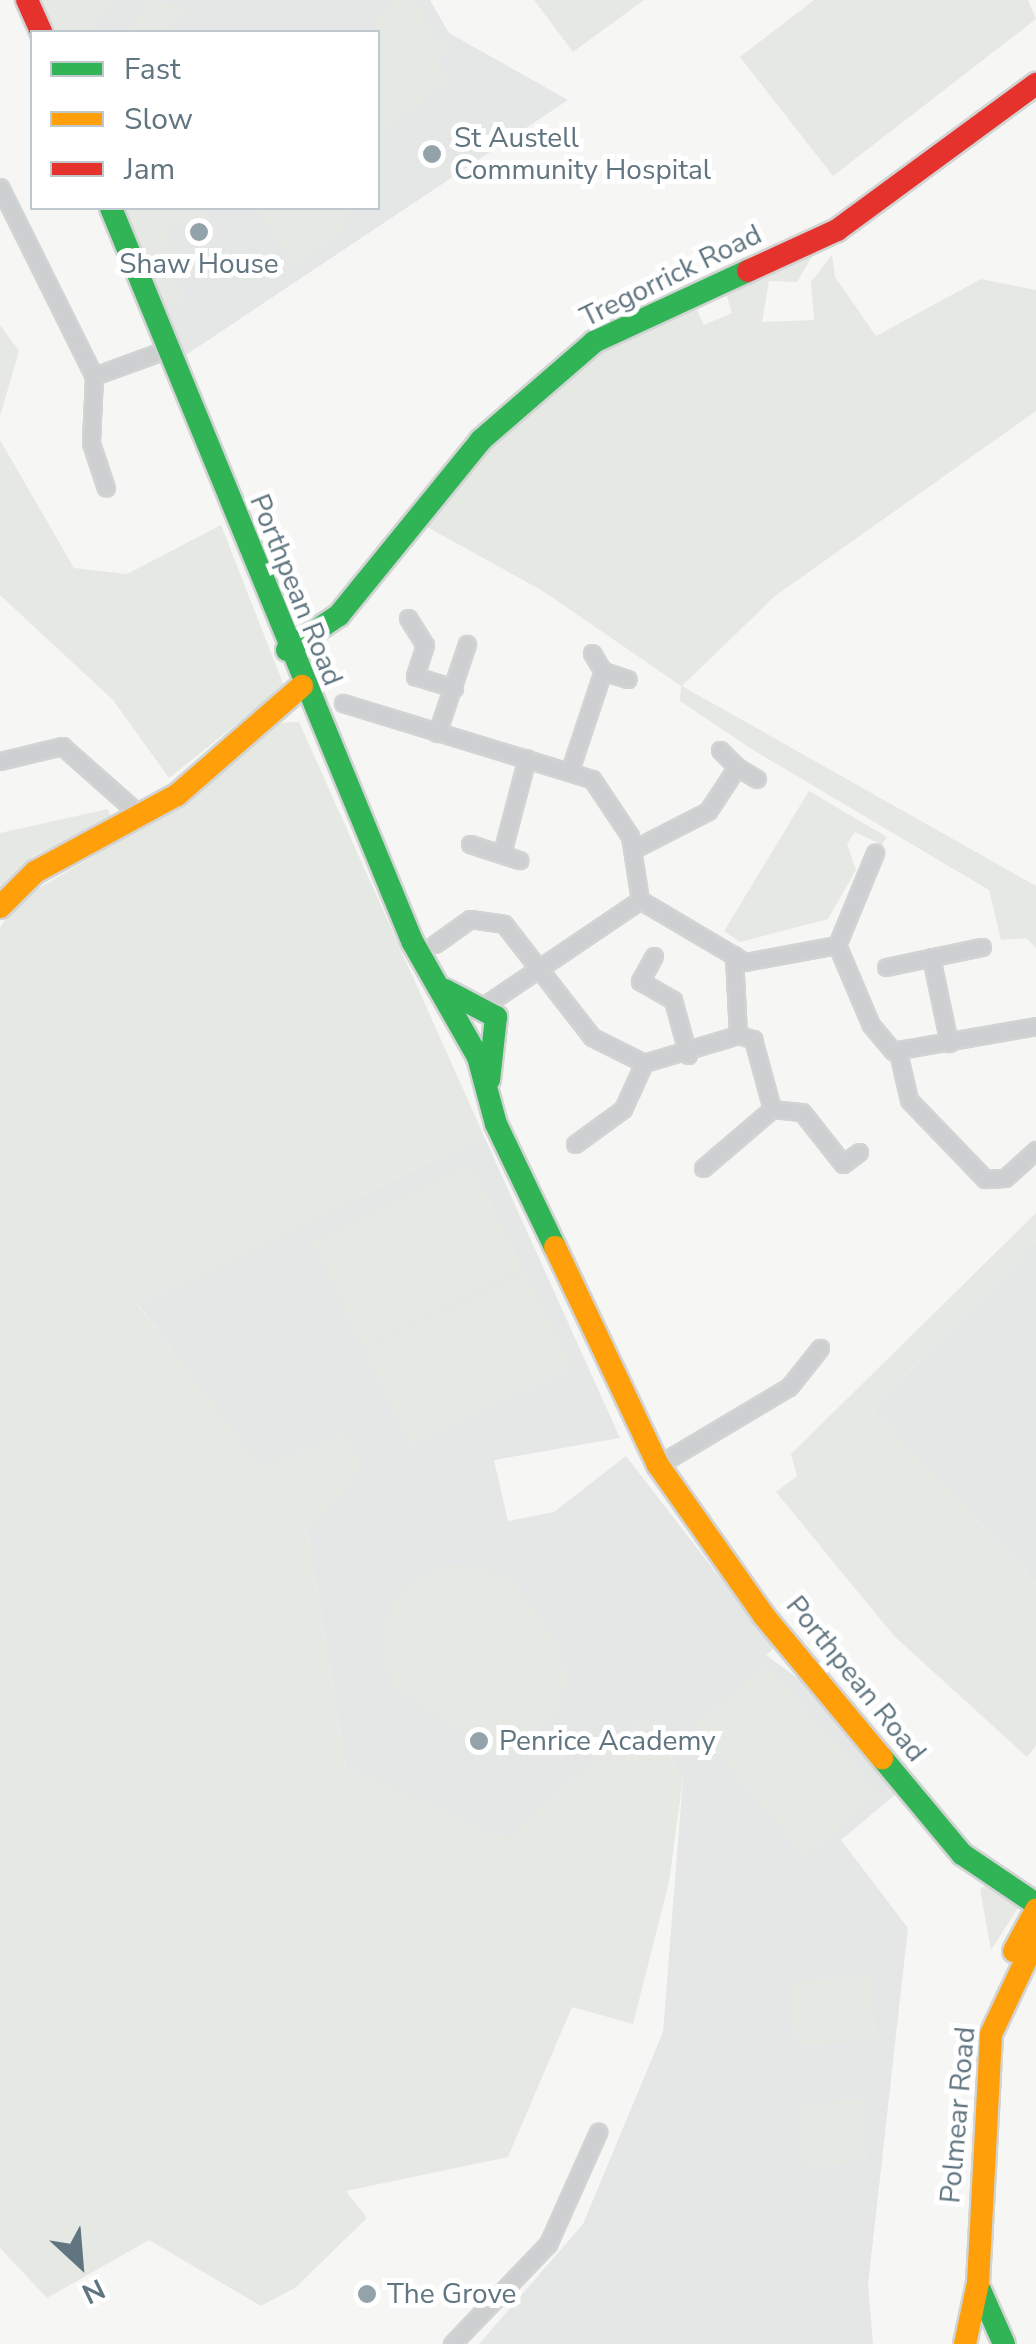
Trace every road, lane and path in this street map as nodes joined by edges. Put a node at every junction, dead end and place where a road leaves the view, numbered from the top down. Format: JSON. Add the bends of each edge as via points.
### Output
{"nodes":[{"id":1,"x":27,"y":0,"type":"edge"},
{"id":2,"x":39,"y":30,"type":"edge"},
{"id":3,"x":1036,"y":84,"type":"edge"},
{"id":4,"x":0,"y":187,"type":"edge"},
{"id":5,"x":113,"y":210,"type":"edge"},
{"id":6,"x":168,"y":350,"type":"junction"},
{"id":7,"x":94,"y":376,"type":"junction"},
{"id":8,"x":106,"y":488,"type":"dead end"},
{"id":9,"x":408,"y":618,"type":"dead end"},
{"id":10,"x":468,"y":644,"type":"dead end"},
{"id":11,"x":287,"y":650,"type":"junction"},
{"id":12,"x":592,"y":653,"type":"dead end"},
{"id":13,"x":603,"y":672,"type":"junction"},
{"id":14,"x":628,"y":679,"type":"dead end"},
{"id":15,"x":302,"y":686,"type":"junction"},
{"id":16,"x":454,"y":688,"type":"junction"},
{"id":17,"x":342,"y":703,"type":"dead end"},
{"id":18,"x":438,"y":734,"type":"junction"},
{"id":19,"x":720,"y":750,"type":"dead end"},
{"id":20,"x":527,"y":758,"type":"junction"},
{"id":21,"x":0,"y":761,"type":"edge"},
{"id":22,"x":737,"y":767,"type":"junction"},
{"id":23,"x":570,"y":770,"type":"junction"},
{"id":24,"x":757,"y":779,"type":"dead end"},
{"id":25,"x":141,"y":816,"type":"junction"},
{"id":26,"x":470,"y":844,"type":"dead end"},
{"id":27,"x":634,"y":849,"type":"junction"},
{"id":28,"x":502,"y":853,"type":"junction"},
{"id":29,"x":876,"y":853,"type":"dead end"},
{"id":30,"x":519,"y":860,"type":"dead end"},
{"id":31,"x":640,"y":900,"type":"junction"},
{"id":32,"x":0,"y":908,"type":"edge"},
{"id":33,"x":435,"y":944,"type":"dead end"},
{"id":34,"x":837,"y":945,"type":"junction"},
{"id":35,"x":982,"y":947,"type":"dead end"},
{"id":36,"x":734,"y":955,"type":"junction"},
{"id":37,"x":654,"y":956,"type":"dead end"},
{"id":38,"x":931,"y":957,"type":"junction"},
{"id":39,"x":542,"y":964,"type":"junction"},
{"id":40,"x":886,"y":967,"type":"dead end"},
{"id":41,"x":441,"y":988,"type":"junction"},
{"id":42,"x":488,"y":1017,"type":"junction"},
{"id":43,"x":1036,"y":1026,"type":"edge"},
{"id":44,"x":461,"y":1035,"type":"junction"},
{"id":45,"x":738,"y":1036,"type":"junction"},
{"id":46,"x":949,"y":1042,"type":"junction"},
{"id":47,"x":898,"y":1052,"type":"junction"},
{"id":48,"x":688,"y":1055,"type":"junction"},
{"id":49,"x":644,"y":1063,"type":"junction"},
{"id":50,"x":488,"y":1089,"type":"junction"},
{"id":51,"x":772,"y":1109,"type":"junction"},
{"id":52,"x":575,"y":1144,"type":"dead end"},
{"id":53,"x":1036,"y":1150,"type":"edge"},
{"id":54,"x":859,"y":1152,"type":"dead end"},
{"id":55,"x":703,"y":1168,"type":"dead end"},
{"id":56,"x":820,"y":1348,"type":"dead end"},
{"id":57,"x":658,"y":1465,"type":"junction"},
{"id":58,"x":1036,"y":1907,"type":"edge"},
{"id":59,"x":1036,"y":1939,"type":"edge"},
{"id":60,"x":598,"y":2132,"type":"dead end"},
{"id":61,"x":977,"y":2244,"type":"junction"},
{"id":62,"x":978,"y":2283,"type":"junction"},
{"id":63,"x":452,"y":2344,"type":"edge"},
{"id":64,"x":965,"y":2344,"type":"edge"},
{"id":65,"x":1004,"y":2344,"type":"edge"}],
"edges":[{"from":1,"to":2,"type":"main road"},
{"from":3,"to":11,"type":"main road","name":"Tregorrick Road","via":[[838,230],[594,342],[481,440],[339,615]]},
{"from":4,"to":7,"type":"street"},
{"from":5,"to":6,"type":"main road","name":"Porthpean Road"},
{"from":6,"to":7,"type":"street"},
{"from":6,"to":11,"type":"main road","name":"Porthpean Road"},
{"from":7,"to":8,"type":"street","via":[[90,443]]},
{"from":9,"to":16,"type":"street","via":[[425,645],[416,676]]},
{"from":10,"to":16,"type":"street"},
{"from":11,"to":15,"type":"main road","name":"Porthpean Road"},
{"from":12,"to":13,"type":"street"},
{"from":13,"to":14,"type":"street"},
{"from":13,"to":23,"type":"street"},
{"from":15,"to":25,"type":"main road"},
{"from":15,"to":41,"type":"main road","name":"Porthpean Road"},
{"from":16,"to":18,"type":"street"},
{"from":17,"to":18,"type":"street"},
{"from":18,"to":20,"type":"street"},
{"from":19,"to":22,"type":"street"},
{"from":20,"to":23,"type":"street"},
{"from":20,"to":28,"type":"street"},
{"from":21,"to":25,"type":"street","via":[[62,746]]},
{"from":22,"to":24,"type":"street"},
{"from":22,"to":27,"type":"street","via":[[696,821]]},
{"from":23,"to":27,"type":"street","via":[[605,790]]},
{"from":25,"to":32,"type":"main road","via":[[35,872]]},
{"from":26,"to":28,"type":"street"},
{"from":27,"to":31,"type":"street"},
{"from":28,"to":30,"type":"street"},
{"from":29,"to":34,"type":"street"},
{"from":31,"to":36,"type":"street"},
{"from":31,"to":39,"type":"street"},
{"from":33,"to":39,"type":"street","via":[[470,918],[504,924]]},
{"from":34,"to":36,"type":"street","via":[[745,962]]},
{"from":34,"to":47,"type":"street","via":[[870,1026]]},
{"from":35,"to":38,"type":"street"},
{"from":36,"to":45,"type":"street"},
{"from":37,"to":48,"type":"street","via":[[640,981],[673,1000]]},
{"from":38,"to":40,"type":"street"},
{"from":38,"to":46,"type":"street"},
{"from":39,"to":42,"type":"street"},
{"from":39,"to":49,"type":"street","via":[[592,1038]]},
{"from":41,"to":42,"type":"main road"},
{"from":41,"to":44,"type":"main road","name":"Porthpean Road"},
{"from":42,"to":44,"type":"main road"},
{"from":42,"to":44,"type":"main road","via":[[484,1046]]},
{"from":42,"to":50,"type":"main road","name":"Porthpean Road"},
{"from":43,"to":46,"type":"street"},
{"from":44,"to":50,"type":"main road","name":"Porthpean Road"},
{"from":45,"to":48,"type":"street"},
{"from":45,"to":51,"type":"street","via":[[753,1040]]},
{"from":46,"to":47,"type":"street"},
{"from":47,"to":53,"type":"street","via":[[909,1100],[985,1179],[1004,1178]]},
{"from":48,"to":49,"type":"street"},
{"from":49,"to":52,"type":"street","via":[[623,1109]]},
{"from":50,"to":57,"type":"main road","name":"Porthpean Road","via":[[496,1124]]},
{"from":51,"to":54,"type":"street","via":[[802,1112],[843,1164]]},
{"from":51,"to":55,"type":"street"},
{"from":56,"to":57,"type":"street","via":[[789,1388]]},
{"from":57,"to":58,"type":"main road","name":"Porthpean Road","via":[[764,1616],[962,1854]]},
{"from":58,"to":61,"type":"main road","name":"Polmear Road","via":[[990,2006],[971,2090]]},
{"from":59,"to":61,"type":"main road","name":"Polmear Road","via":[[991,2034]]},
{"from":60,"to":63,"type":"street","via":[[548,2244]]},
{"from":61,"to":62,"type":"main road","name":"Polmear Road"},
{"from":62,"to":64,"type":"main road"},
{"from":62,"to":65,"type":"main road"}]}
